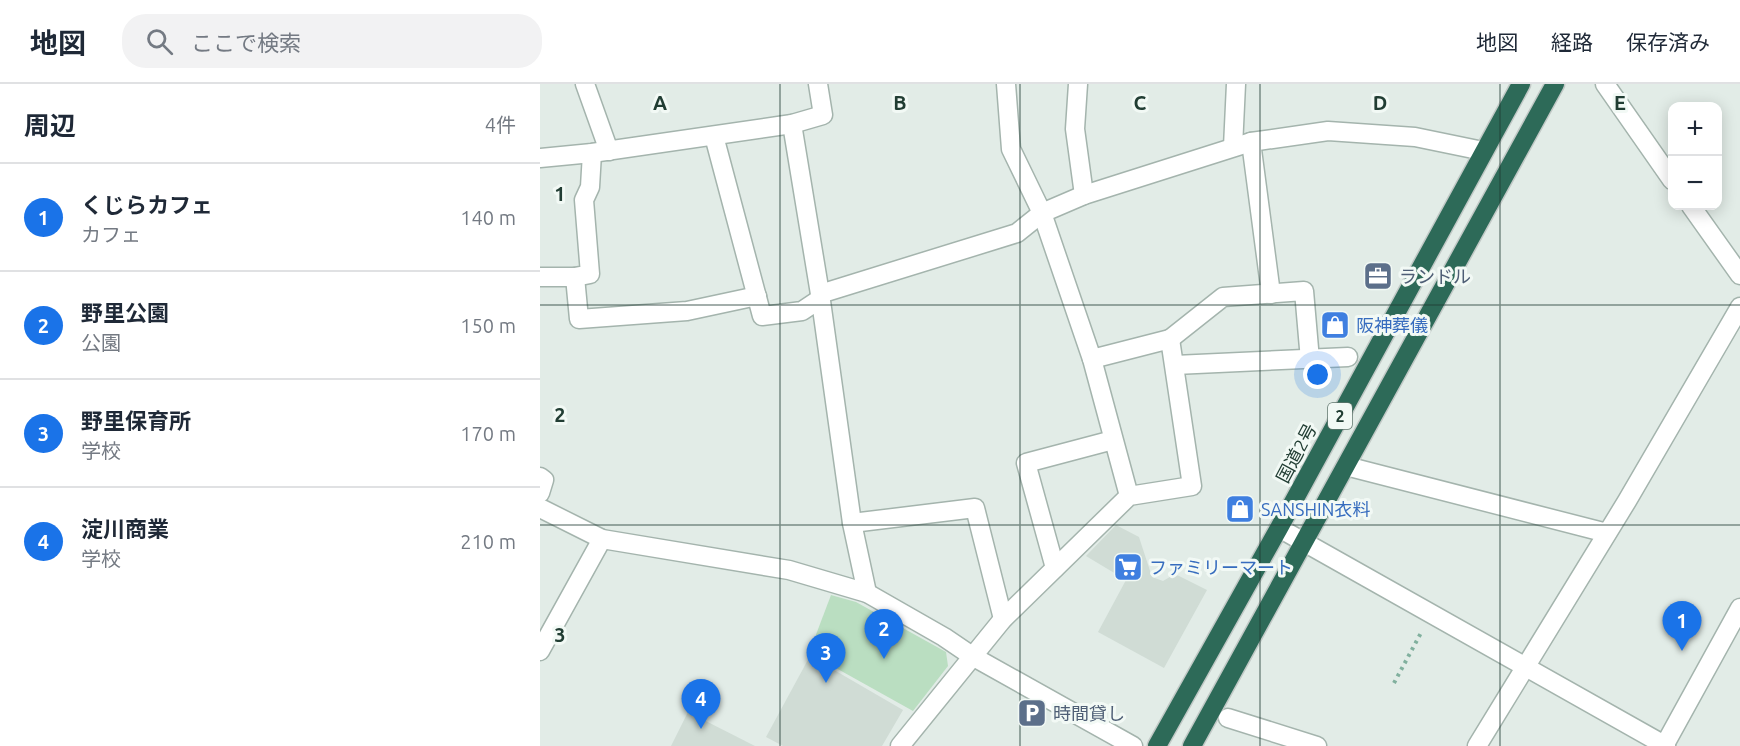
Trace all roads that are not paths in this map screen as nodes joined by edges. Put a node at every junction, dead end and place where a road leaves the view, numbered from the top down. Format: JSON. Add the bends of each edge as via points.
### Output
{"nodes":[{"id":1,"x":585,"y":84,"type":"edge"},
{"id":2,"x":818,"y":84,"type":"edge"},
{"id":3,"x":1006,"y":84,"type":"edge"},
{"id":4,"x":1078,"y":84,"type":"edge"},
{"id":5,"x":1236,"y":84,"type":"edge"},
{"id":6,"x":1521,"y":84,"type":"edge"},
{"id":7,"x":1555,"y":84,"type":"edge"},
{"id":8,"x":1605,"y":84,"type":"edge"},
{"id":9,"x":792,"y":124,"type":"junction"},
{"id":10,"x":714,"y":136,"type":"junction"},
{"id":11,"x":1251,"y":142,"type":"junction"},
{"id":12,"x":1233,"y":147,"type":"junction"},
{"id":13,"x":1483,"y":151,"type":"junction"},
{"id":14,"x":601,"y":152,"type":"junction"},
{"id":15,"x":540,"y":158,"type":"edge"},
{"id":16,"x":1668,"y":174,"type":"edge"},
{"id":17,"x":1084,"y":195,"type":"junction"},
{"id":18,"x":1694,"y":210,"type":"edge"},
{"id":19,"x":1042,"y":213,"type":"junction"},
{"id":20,"x":1740,"y":275,"type":"edge"},
{"id":21,"x":540,"y":277,"type":"edge"},
{"id":22,"x":575,"y":277,"type":"junction"},
{"id":23,"x":1271,"y":294,"type":"junction"},
{"id":24,"x":757,"y":296,"type":"junction"},
{"id":25,"x":820,"y":296,"type":"junction"},
{"id":26,"x":1740,"y":307,"type":"edge"},
{"id":27,"x":1170,"y":339,"type":"junction"},
{"id":28,"x":1348,"y":357,"type":"dead end"},
{"id":29,"x":1092,"y":359,"type":"junction"},
{"id":30,"x":1310,"y":360,"type":"junction"},
{"id":31,"x":1175,"y":365,"type":"junction"},
{"id":32,"x":1113,"y":440,"type":"junction"},
{"id":33,"x":1346,"y":466,"type":"junction"},
{"id":34,"x":540,"y":477,"type":"edge"},
{"id":35,"x":540,"y":493,"type":"edge"},
{"id":36,"x":1129,"y":496,"type":"junction"},
{"id":37,"x":540,"y":508,"type":"edge"},
{"id":38,"x":852,"y":523,"type":"junction"},
{"id":39,"x":1280,"y":528,"type":"junction"},
{"id":40,"x":1607,"y":533,"type":"junction"},
{"id":41,"x":602,"y":539,"type":"junction"},
{"id":42,"x":1305,"y":542,"type":"junction"},
{"id":43,"x":1055,"y":568,"type":"junction"},
{"id":44,"x":867,"y":593,"type":"junction"},
{"id":45,"x":1740,"y":608,"type":"edge"},
{"id":46,"x":1003,"y":619,"type":"junction"},
{"id":47,"x":540,"y":651,"type":"edge"},
{"id":48,"x":972,"y":656,"type":"junction"},
{"id":49,"x":1526,"y":666,"type":"junction"},
{"id":50,"x":1228,"y":718,"type":"dead end"},
{"id":51,"x":900,"y":746,"type":"edge"},
{"id":52,"x":1133,"y":746,"type":"edge"},
{"id":53,"x":1157,"y":746,"type":"edge"},
{"id":54,"x":1192,"y":746,"type":"edge"},
{"id":55,"x":1317,"y":746,"type":"edge"},
{"id":56,"x":1477,"y":746,"type":"edge"},
{"id":57,"x":1665,"y":746,"type":"edge"}],
"edges":[{"from":1,"to":14,"type":"street"},
{"from":2,"to":9,"type":"street","via":[[823,115]]},
{"from":3,"to":19,"type":"street","via":[[1011,149]]},
{"from":4,"to":17,"type":"street","via":[[1075,129]]},
{"from":5,"to":12,"type":"street"},
{"from":6,"to":13,"type":"highway","name":"国道2号","number":"2"},
{"from":7,"to":33,"type":"highway","number":"2"},
{"from":8,"to":16,"type":"street"},
{"from":9,"to":10,"type":"street"},
{"from":9,"to":25,"type":"street"},
{"from":10,"to":14,"type":"street"},
{"from":10,"to":24,"type":"street"},
{"from":11,"to":12,"type":"street"},
{"from":11,"to":13,"type":"street","via":[[1328,131],[1415,137]]},
{"from":11,"to":23,"type":"street"},
{"from":12,"to":17,"type":"street"},
{"from":13,"to":39,"type":"highway","name":"国道2号","number":"2"},
{"from":14,"to":15,"type":"street"},
{"from":14,"to":22,"type":"street","via":[[584,200],[590,274]]},
{"from":17,"to":19,"type":"street"},
{"from":18,"to":20,"type":"street"},
{"from":19,"to":25,"type":"street","via":[[1017,233]]},
{"from":19,"to":29,"type":"street"},
{"from":21,"to":22,"type":"street"},
{"from":22,"to":24,"type":"street","via":[[579,319],[687,311]]},
{"from":23,"to":27,"type":"street","via":[[1223,297]]},
{"from":23,"to":30,"type":"street","via":[[1304,291]]},
{"from":24,"to":25,"type":"street","via":[[762,316],[802,311]]},
{"from":25,"to":38,"type":"street"},
{"from":26,"to":40,"type":"street"},
{"from":27,"to":29,"type":"street"},
{"from":27,"to":31,"type":"street"},
{"from":28,"to":30,"type":"street"},
{"from":29,"to":32,"type":"street"},
{"from":30,"to":31,"type":"street"},
{"from":31,"to":36,"type":"street","via":[[1192,486]]},
{"from":32,"to":36,"type":"street"},
{"from":32,"to":43,"type":"street","via":[[1026,463]]},
{"from":33,"to":40,"type":"street"},
{"from":33,"to":42,"type":"highway","number":"2"},
{"from":34,"to":35,"type":"street","via":[[544,480]]},
{"from":36,"to":43,"type":"street"},
{"from":37,"to":41,"type":"street"},
{"from":38,"to":44,"type":"street"},
{"from":38,"to":46,"type":"street","via":[[975,508]]},
{"from":39,"to":42,"type":"street"},
{"from":39,"to":53,"type":"highway","name":"国道2号","number":"2"},
{"from":40,"to":49,"type":"street"},
{"from":41,"to":44,"type":"street","via":[[789,570]]},
{"from":41,"to":47,"type":"street"},
{"from":42,"to":49,"type":"street"},
{"from":42,"to":54,"type":"highway","number":"2"},
{"from":43,"to":46,"type":"street"},
{"from":44,"to":48,"type":"street"},
{"from":45,"to":57,"type":"street"},
{"from":46,"to":48,"type":"street"},
{"from":48,"to":51,"type":"street"},
{"from":48,"to":52,"type":"street"},
{"from":49,"to":56,"type":"street"},
{"from":49,"to":57,"type":"street"},
{"from":50,"to":55,"type":"street"}]}
